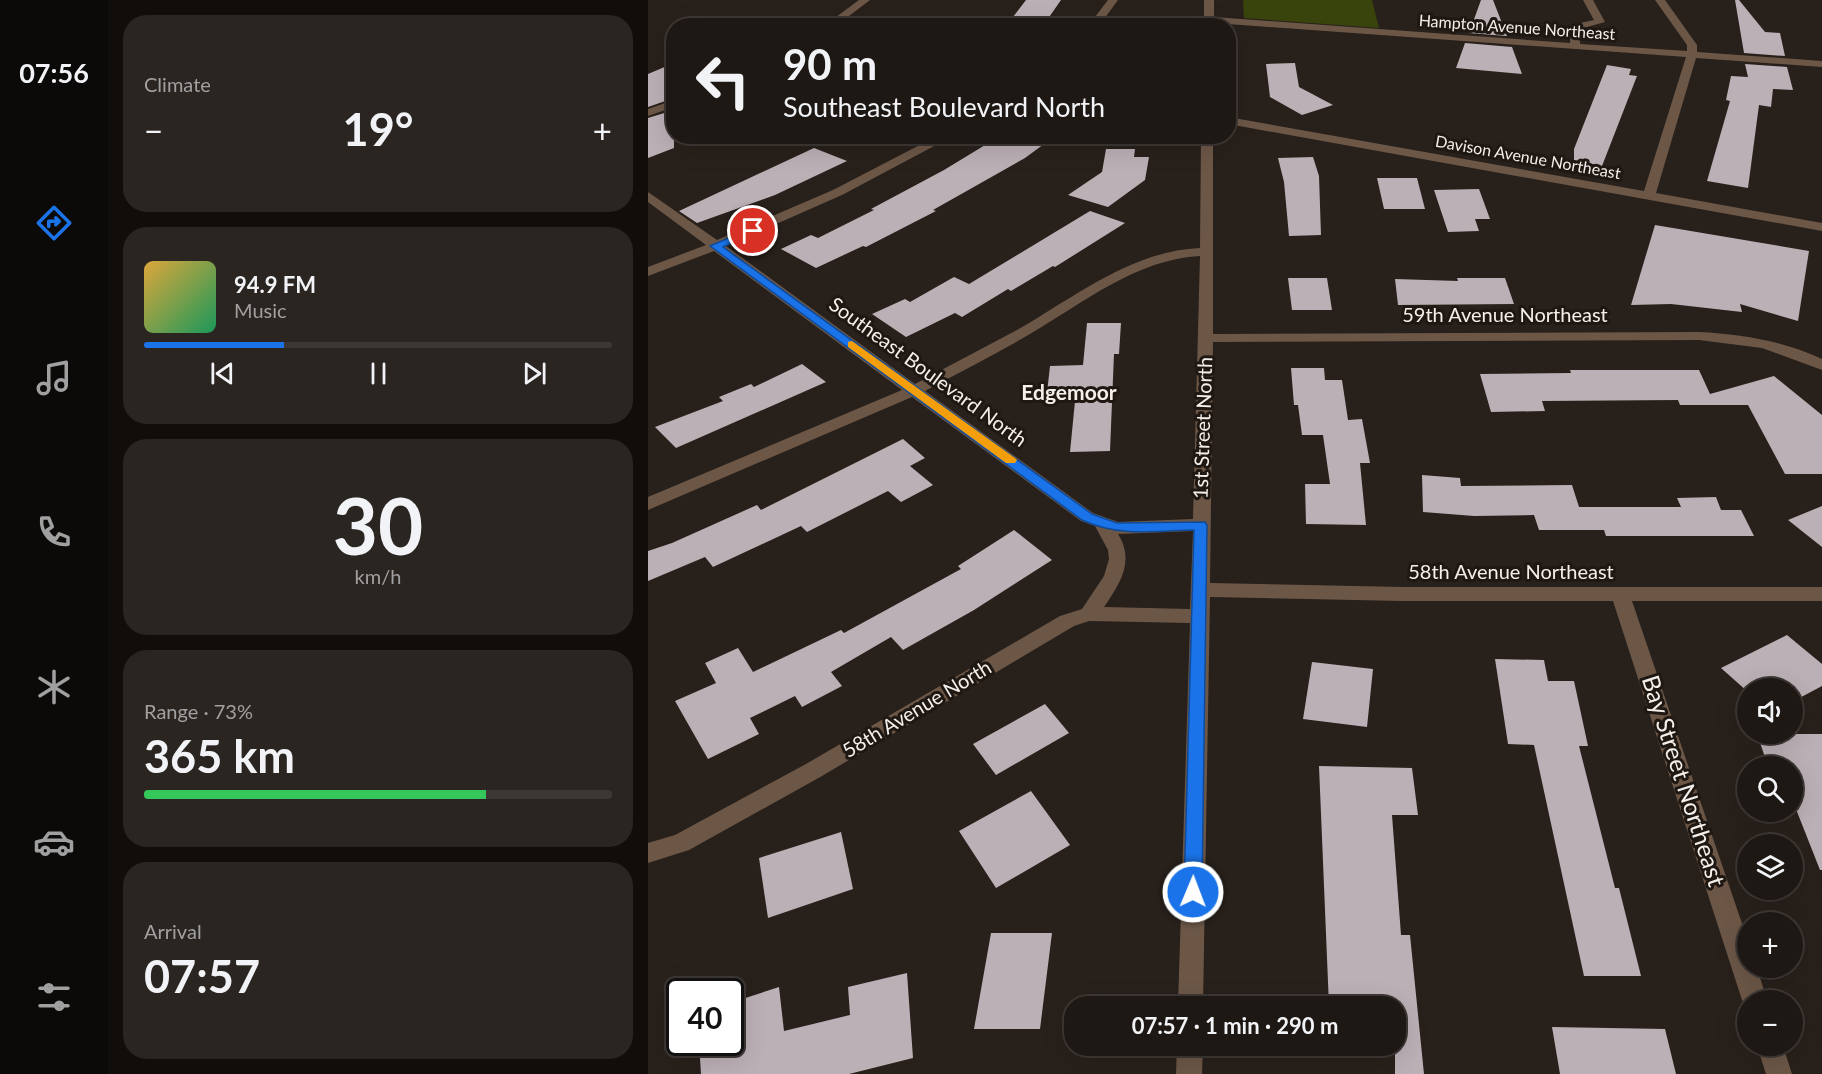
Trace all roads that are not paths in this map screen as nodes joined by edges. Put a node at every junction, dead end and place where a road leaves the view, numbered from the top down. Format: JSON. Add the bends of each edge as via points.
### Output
{"nodes":[{"id":1,"x":865,"y":0,"type":"edge"},
{"id":2,"x":1113,"y":0,"type":"edge"},
{"id":3,"x":1209,"y":0,"type":"edge"},
{"id":4,"x":1588,"y":0,"type":"edge"},
{"id":5,"x":1660,"y":0,"type":"edge"},
{"id":6,"x":840,"y":18,"type":"edge"},
{"id":7,"x":1099,"y":18,"type":"edge"},
{"id":8,"x":1209,"y":18,"type":"edge"},
{"id":9,"x":1236,"y":25,"type":"edge"},
{"id":10,"x":1575,"y":46,"type":"junction"},
{"id":11,"x":1692,"y":54,"type":"junction"},
{"id":12,"x":1822,"y":64,"type":"edge"},
{"id":13,"x":666,"y":106,"type":"edge"},
{"id":14,"x":648,"y":113,"type":"edge"},
{"id":15,"x":1236,"y":121,"type":"edge"},
{"id":16,"x":933,"y":144,"type":"edge"},
{"id":17,"x":1207,"y":144,"type":"edge"},
{"id":18,"x":648,"y":196,"type":"edge"},
{"id":19,"x":1649,"y":196,"type":"junction"},
{"id":20,"x":1822,"y":227,"type":"edge"},
{"id":21,"x":716,"y":246,"type":"junction"},
{"id":22,"x":1206,"y":252,"type":"junction"},
{"id":23,"x":648,"y":272,"type":"edge"},
{"id":24,"x":1206,"y":338,"type":"junction"},
{"id":25,"x":1822,"y":365,"type":"edge"},
{"id":26,"x":915,"y":390,"type":"junction"},
{"id":27,"x":648,"y":504,"type":"edge"},
{"id":28,"x":1103,"y":525,"type":"junction"},
{"id":29,"x":1201,"y":525,"type":"junction"},
{"id":30,"x":1199,"y":590,"type":"junction"},
{"id":31,"x":1822,"y":594,"type":"edge"},
{"id":32,"x":1621,"y":595,"type":"junction"},
{"id":33,"x":1089,"y":614,"type":"junction"},
{"id":34,"x":1198,"y":616,"type":"junction"},
{"id":35,"x":648,"y":853,"type":"edge"},
{"id":36,"x":1752,"y":990,"type":"edge"},
{"id":37,"x":1191,"y":996,"type":"edge"},
{"id":38,"x":1190,"y":1056,"type":"edge"},
{"id":39,"x":1773,"y":1056,"type":"edge"},
{"id":40,"x":1189,"y":1074,"type":"edge"},
{"id":41,"x":1779,"y":1074,"type":"edge"}],
"edges":[{"from":1,"to":6,"type":"street"},
{"from":2,"to":7,"type":"street"},
{"from":3,"to":8,"type":"street"},
{"from":4,"to":10,"type":"street","via":[[1600,22],[1575,27]]},
{"from":5,"to":11,"type":"street","via":[[1692,45]]},
{"from":9,"to":10,"type":"street","name":"Hampton Avenue Northeast"},
{"from":10,"to":11,"type":"street","name":"Hampton Avenue Northeast"},
{"from":11,"to":12,"type":"street","name":"Hampton Avenue Northeast"},
{"from":11,"to":19,"type":"street"},
{"from":13,"to":14,"type":"street"},
{"from":15,"to":19,"type":"street","name":"Davison Avenue Northeast"},
{"from":16,"to":21,"type":"street","via":[[820,202]]},
{"from":17,"to":22,"type":"street","name":"1st Street North"},
{"from":18,"to":21,"type":"street","name":"Southeast Boulevard North"},
{"from":19,"to":20,"type":"street","name":"Davison Avenue Northeast"},
{"from":21,"to":23,"type":"street"},
{"from":21,"to":26,"type":"street","name":"Southeast Boulevard North"},
{"from":22,"to":24,"type":"street","name":"1st Street North"},
{"from":22,"to":26,"type":"street","via":[[1161,257],[1133,267]]},
{"from":24,"to":25,"type":"street","name":"59th Avenue Northeast","via":[[1699,336],[1768,344]]},
{"from":24,"to":29,"type":"street","name":"1st Street North"},
{"from":26,"to":27,"type":"street"},
{"from":26,"to":28,"type":"street","name":"Southeast Boulevard North"},
{"from":28,"to":29,"type":"street","name":"Southeast Boulevard North"},
{"from":28,"to":33,"type":"street","via":[[1117,548],[1118,563]]},
{"from":29,"to":30,"type":"street","name":"1st Street North"},
{"from":30,"to":32,"type":"street","name":"58th Avenue Northeast"},
{"from":30,"to":34,"type":"street","name":"1st Street North"},
{"from":31,"to":32,"type":"street","name":"58th Avenue Northeast"},
{"from":32,"to":36,"type":"street","name":"Bay Street Northeast"},
{"from":33,"to":34,"type":"street","name":"58th Avenue North"},
{"from":33,"to":35,"type":"street","name":"58th Avenue North","via":[[1067,621],[899,722],[681,843]]},
{"from":34,"to":37,"type":"street","name":"1st Street North"},
{"from":38,"to":40,"type":"street"},
{"from":39,"to":41,"type":"street"}]}
